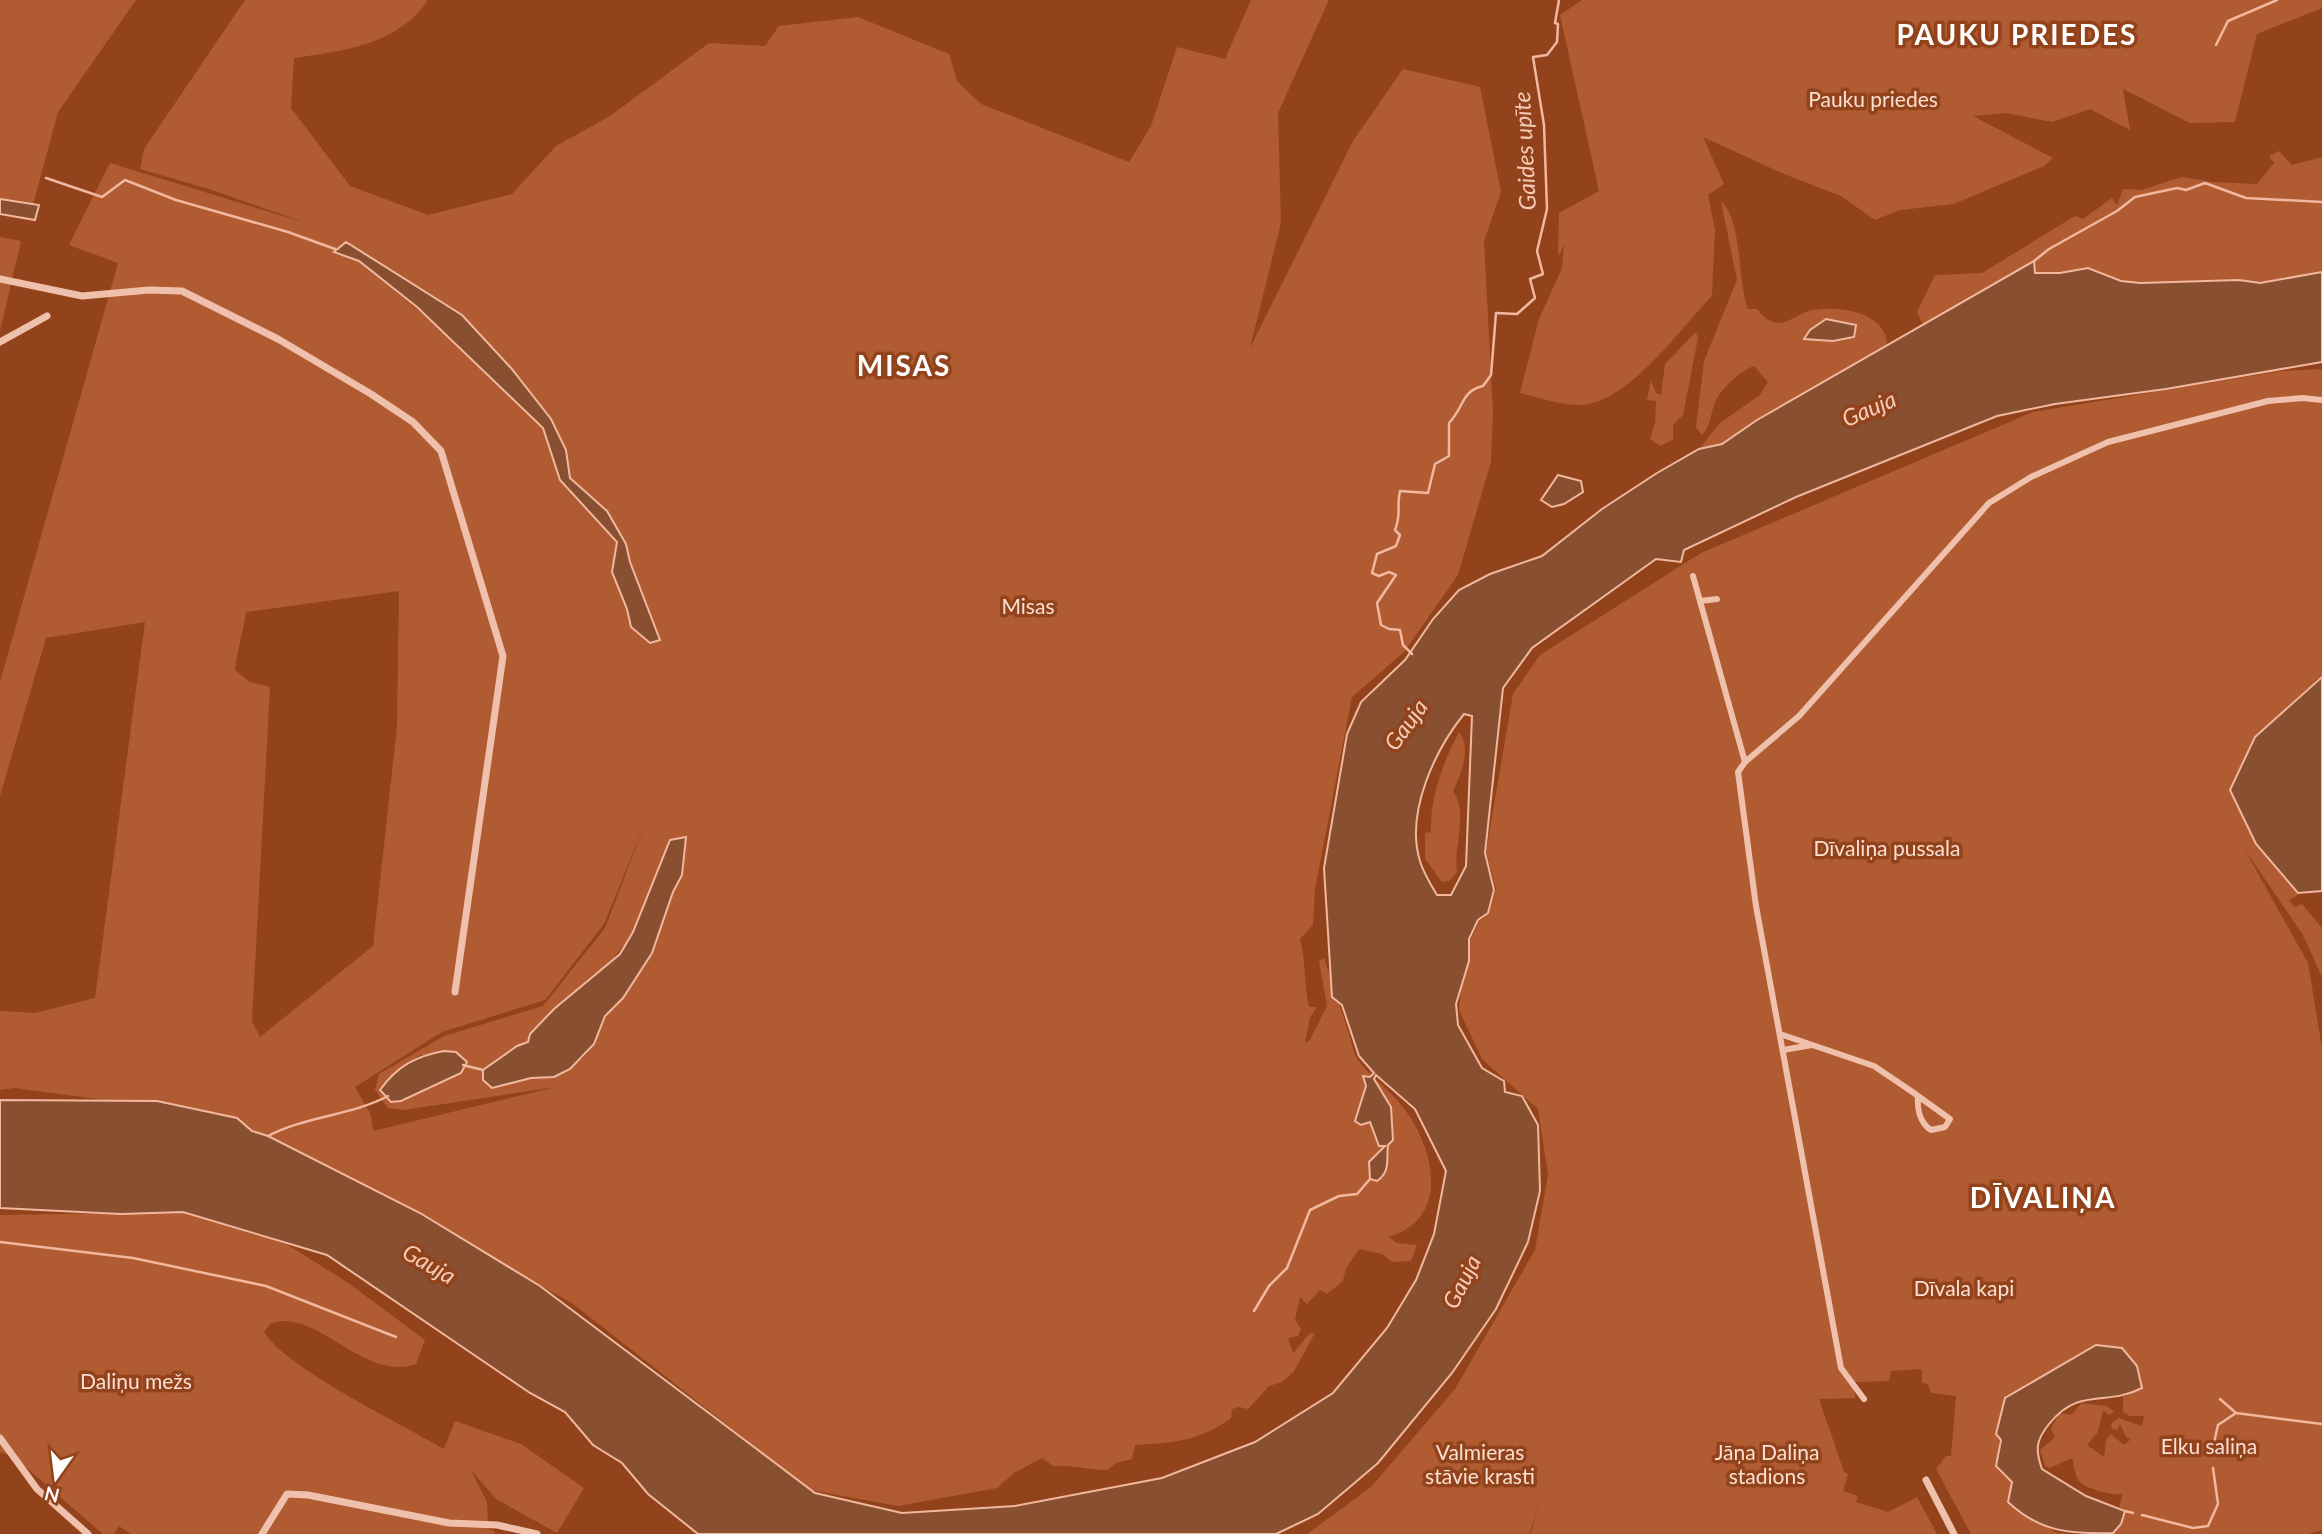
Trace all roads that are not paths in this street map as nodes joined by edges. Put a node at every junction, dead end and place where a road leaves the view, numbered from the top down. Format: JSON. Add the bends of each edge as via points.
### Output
{"nodes":[{"id":1,"x":0,"y":279,"type":"edge"},
{"id":2,"x":47,"y":316,"type":"dead end"},
{"id":3,"x":0,"y":342,"type":"edge"},
{"id":4,"x":2322,"y":400,"type":"edge"},
{"id":5,"x":1693,"y":576,"type":"dead end"},
{"id":6,"x":1717,"y":599,"type":"dead end"},
{"id":7,"x":1700,"y":601,"type":"junction"},
{"id":8,"x":1745,"y":762,"type":"junction"},
{"id":9,"x":455,"y":992,"type":"dead end"},
{"id":10,"x":1780,"y":1034,"type":"junction"},
{"id":11,"x":1813,"y":1045,"type":"junction"},
{"id":12,"x":1783,"y":1050,"type":"junction"},
{"id":13,"x":1918,"y":1096,"type":"junction"},
{"id":14,"x":1864,"y":1399,"type":"dead end"},
{"id":15,"x":0,"y":1438,"type":"edge"},
{"id":16,"x":1926,"y":1480,"type":"dead end"},
{"id":17,"x":88,"y":1534,"type":"edge"},
{"id":18,"x":262,"y":1534,"type":"edge"},
{"id":19,"x":537,"y":1534,"type":"edge"},
{"id":20,"x":1954,"y":1534,"type":"edge"}],
"edges":[{"from":1,"to":9,"type":"street","via":[[82,296],[182,291],[278,339],[371,394],[413,422],[441,451],[503,656]]},
{"from":2,"to":3,"type":"street"},
{"from":4,"to":8,"type":"street","via":[[2268,401],[2108,442],[2031,477],[1989,503],[1799,716]]},
{"from":5,"to":7,"type":"street"},
{"from":6,"to":7,"type":"street"},
{"from":7,"to":8,"type":"street"},
{"from":8,"to":10,"type":"street","via":[[1738,772],[1751,878]]},
{"from":10,"to":11,"type":"street"},
{"from":10,"to":12,"type":"street"},
{"from":11,"to":12,"type":"street"},
{"from":11,"to":13,"type":"street","via":[[1874,1066]]},
{"from":12,"to":14,"type":"street","via":[[1842,1368]]},
{"from":13,"to":13,"type":"street","via":[[1950,1119],[1945,1127],[1926,1127]]},
{"from":15,"to":17,"type":"street","via":[[37,1489]]},
{"from":16,"to":20,"type":"street"},
{"from":18,"to":19,"type":"street","via":[[287,1494],[308,1494],[449,1523],[497,1525]]}]}
